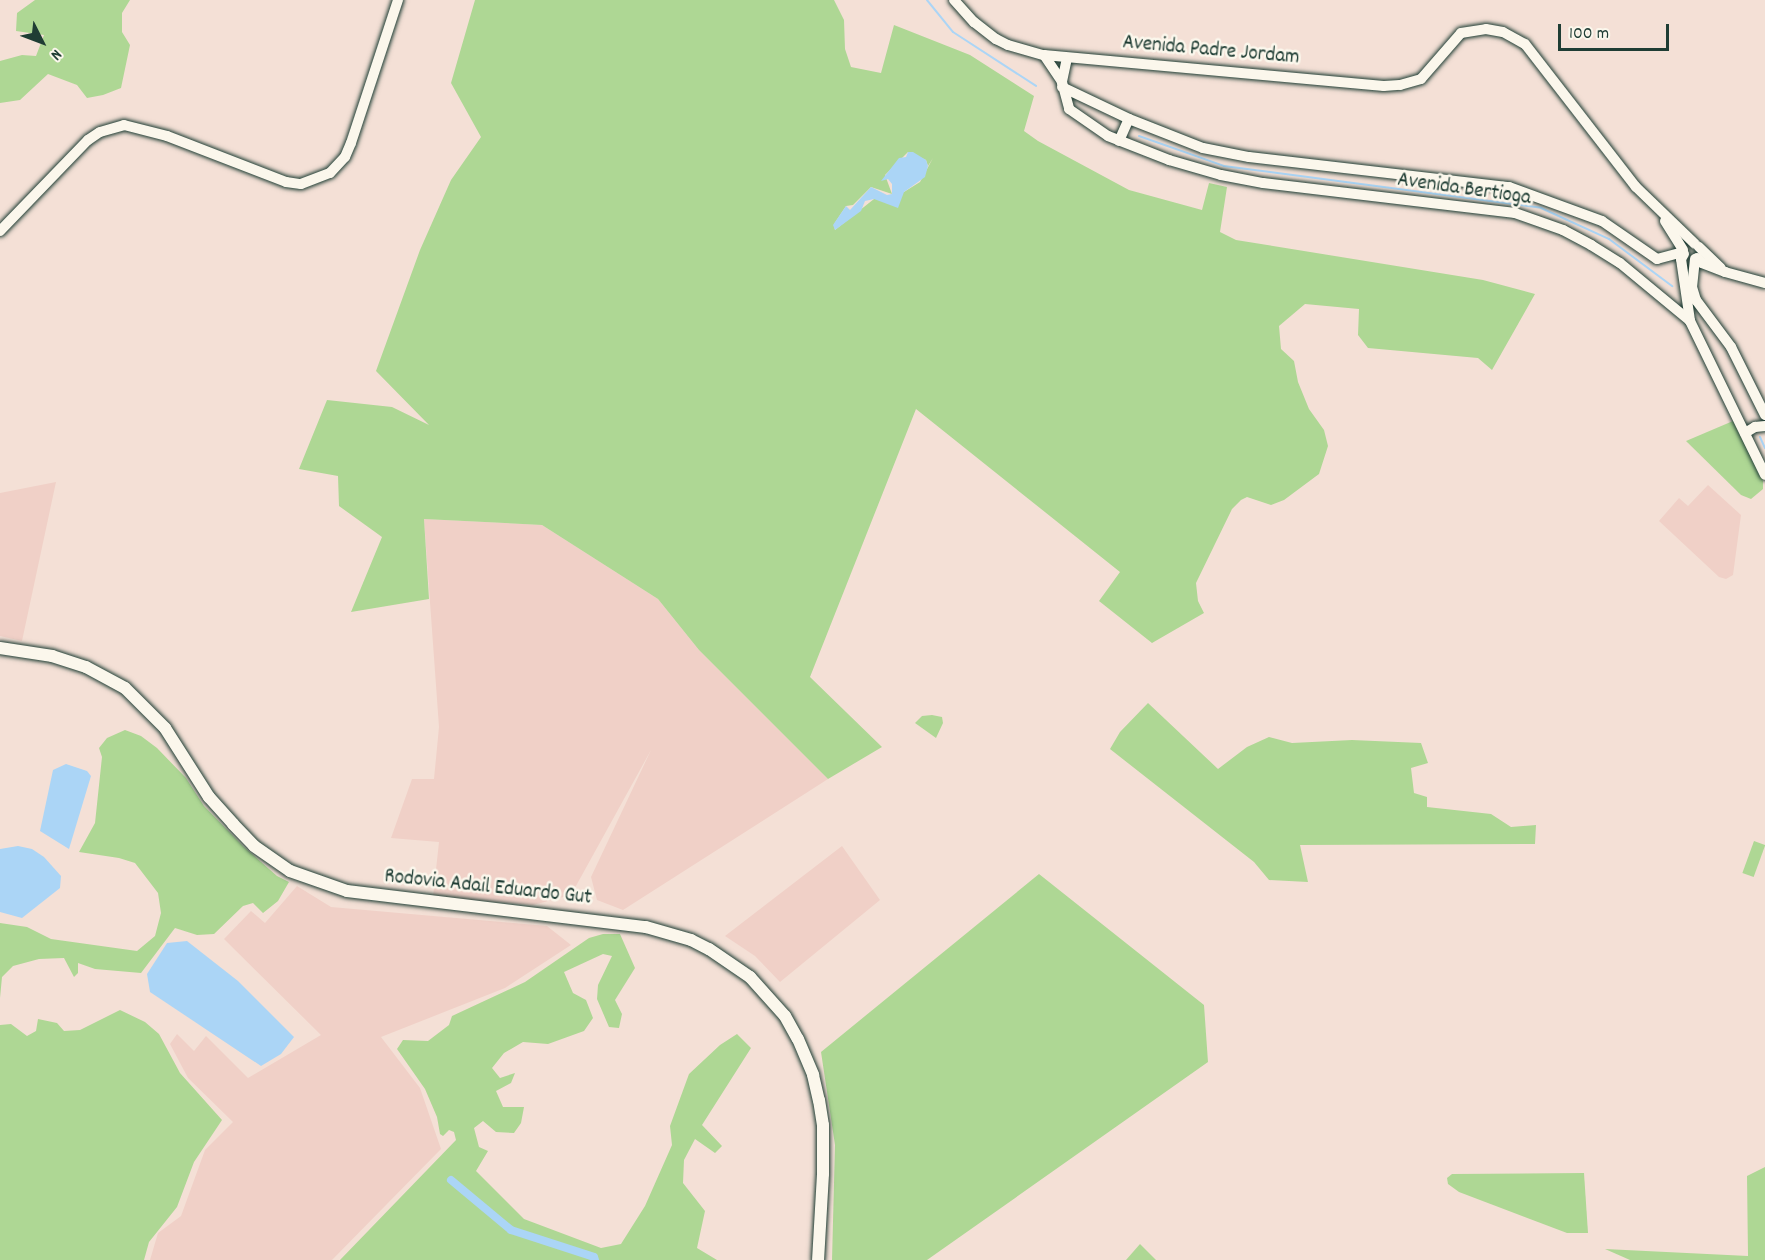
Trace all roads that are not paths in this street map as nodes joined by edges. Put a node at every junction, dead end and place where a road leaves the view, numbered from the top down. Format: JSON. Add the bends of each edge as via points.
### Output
{"nodes":[{"id":1,"x":398,"y":0,"type":"edge"},
{"id":2,"x":954,"y":0,"type":"edge"},
{"id":3,"x":1044,"y":55,"type":"junction"},
{"id":4,"x":1067,"y":58,"type":"junction"},
{"id":5,"x":1062,"y":84,"type":"junction"},
{"id":6,"x":1130,"y":119,"type":"junction"},
{"id":7,"x":1119,"y":141,"type":"junction"},
{"id":8,"x":1636,"y":187,"type":"junction"},
{"id":9,"x":0,"y":231,"type":"edge"},
{"id":10,"x":1683,"y":252,"type":"junction"},
{"id":11,"x":1696,"y":252,"type":"junction"},
{"id":12,"x":1765,"y":283,"type":"edge"},
{"id":13,"x":1690,"y":321,"type":"junction"},
{"id":14,"x":1765,"y":415,"type":"edge"},
{"id":15,"x":1765,"y":426,"type":"edge"},
{"id":16,"x":1745,"y":433,"type":"junction"},
{"id":17,"x":1765,"y":475,"type":"edge"},
{"id":18,"x":0,"y":648,"type":"edge"},
{"id":19,"x":818,"y":1260,"type":"edge"}],
"edges":[{"from":1,"to":9,"type":"street","via":[[351,143],[345,157],[330,173],[301,184],[286,182],[167,136],[124,125],[88,140]]},
{"from":2,"to":3,"type":"street","name":"Avenida Padre Jordam","via":[[996,39]]},
{"from":3,"to":4,"type":"street","name":"Avenida Padre Jordam"},
{"from":3,"to":5,"type":"street"},
{"from":4,"to":5,"type":"street"},
{"from":4,"to":8,"type":"street","name":"Avenida Padre Jordam","via":[[1400,85],[1421,79],[1461,33],[1496,30],[1525,44]]},
{"from":5,"to":6,"type":"street","name":"Avenida Bertioga"},
{"from":5,"to":7,"type":"street","name":"Avenida Bertioga","via":[[1066,104],[1073,113]]},
{"from":6,"to":7,"type":"street"},
{"from":6,"to":10,"type":"street","name":"Avenida Bertioga","via":[[1226,154],[1509,187],[1602,221],[1657,259]]},
{"from":7,"to":13,"type":"street","name":"Avenida Bertioga","via":[[1221,175],[1354,196],[1491,209],[1537,220],[1563,230],[1620,263]]},
{"from":8,"to":10,"type":"street","via":[[1673,230]]},
{"from":8,"to":11,"type":"street"},
{"from":10,"to":11,"type":"street","via":[[1689,259]]},
{"from":10,"to":13,"type":"street"},
{"from":11,"to":12,"type":"street","via":[[1702,263]]},
{"from":11,"to":14,"type":"street","via":[[1692,286],[1701,307],[1731,347]]},
{"from":13,"to":16,"type":"street","name":"Avenida Bertioga"},
{"from":15,"to":16,"type":"street"},
{"from":16,"to":17,"type":"street","name":"Avenida Bertioga"},
{"from":18,"to":19,"type":"main road","name":"Rodovia Adail Eduardo Gut","via":[[52,656],[86,667],[125,688],[165,729],[209,797],[233,824],[254,846],[290,871],[347,891],[646,927],[709,949],[750,977],[785,1016],[813,1075],[823,1125]]}]}
